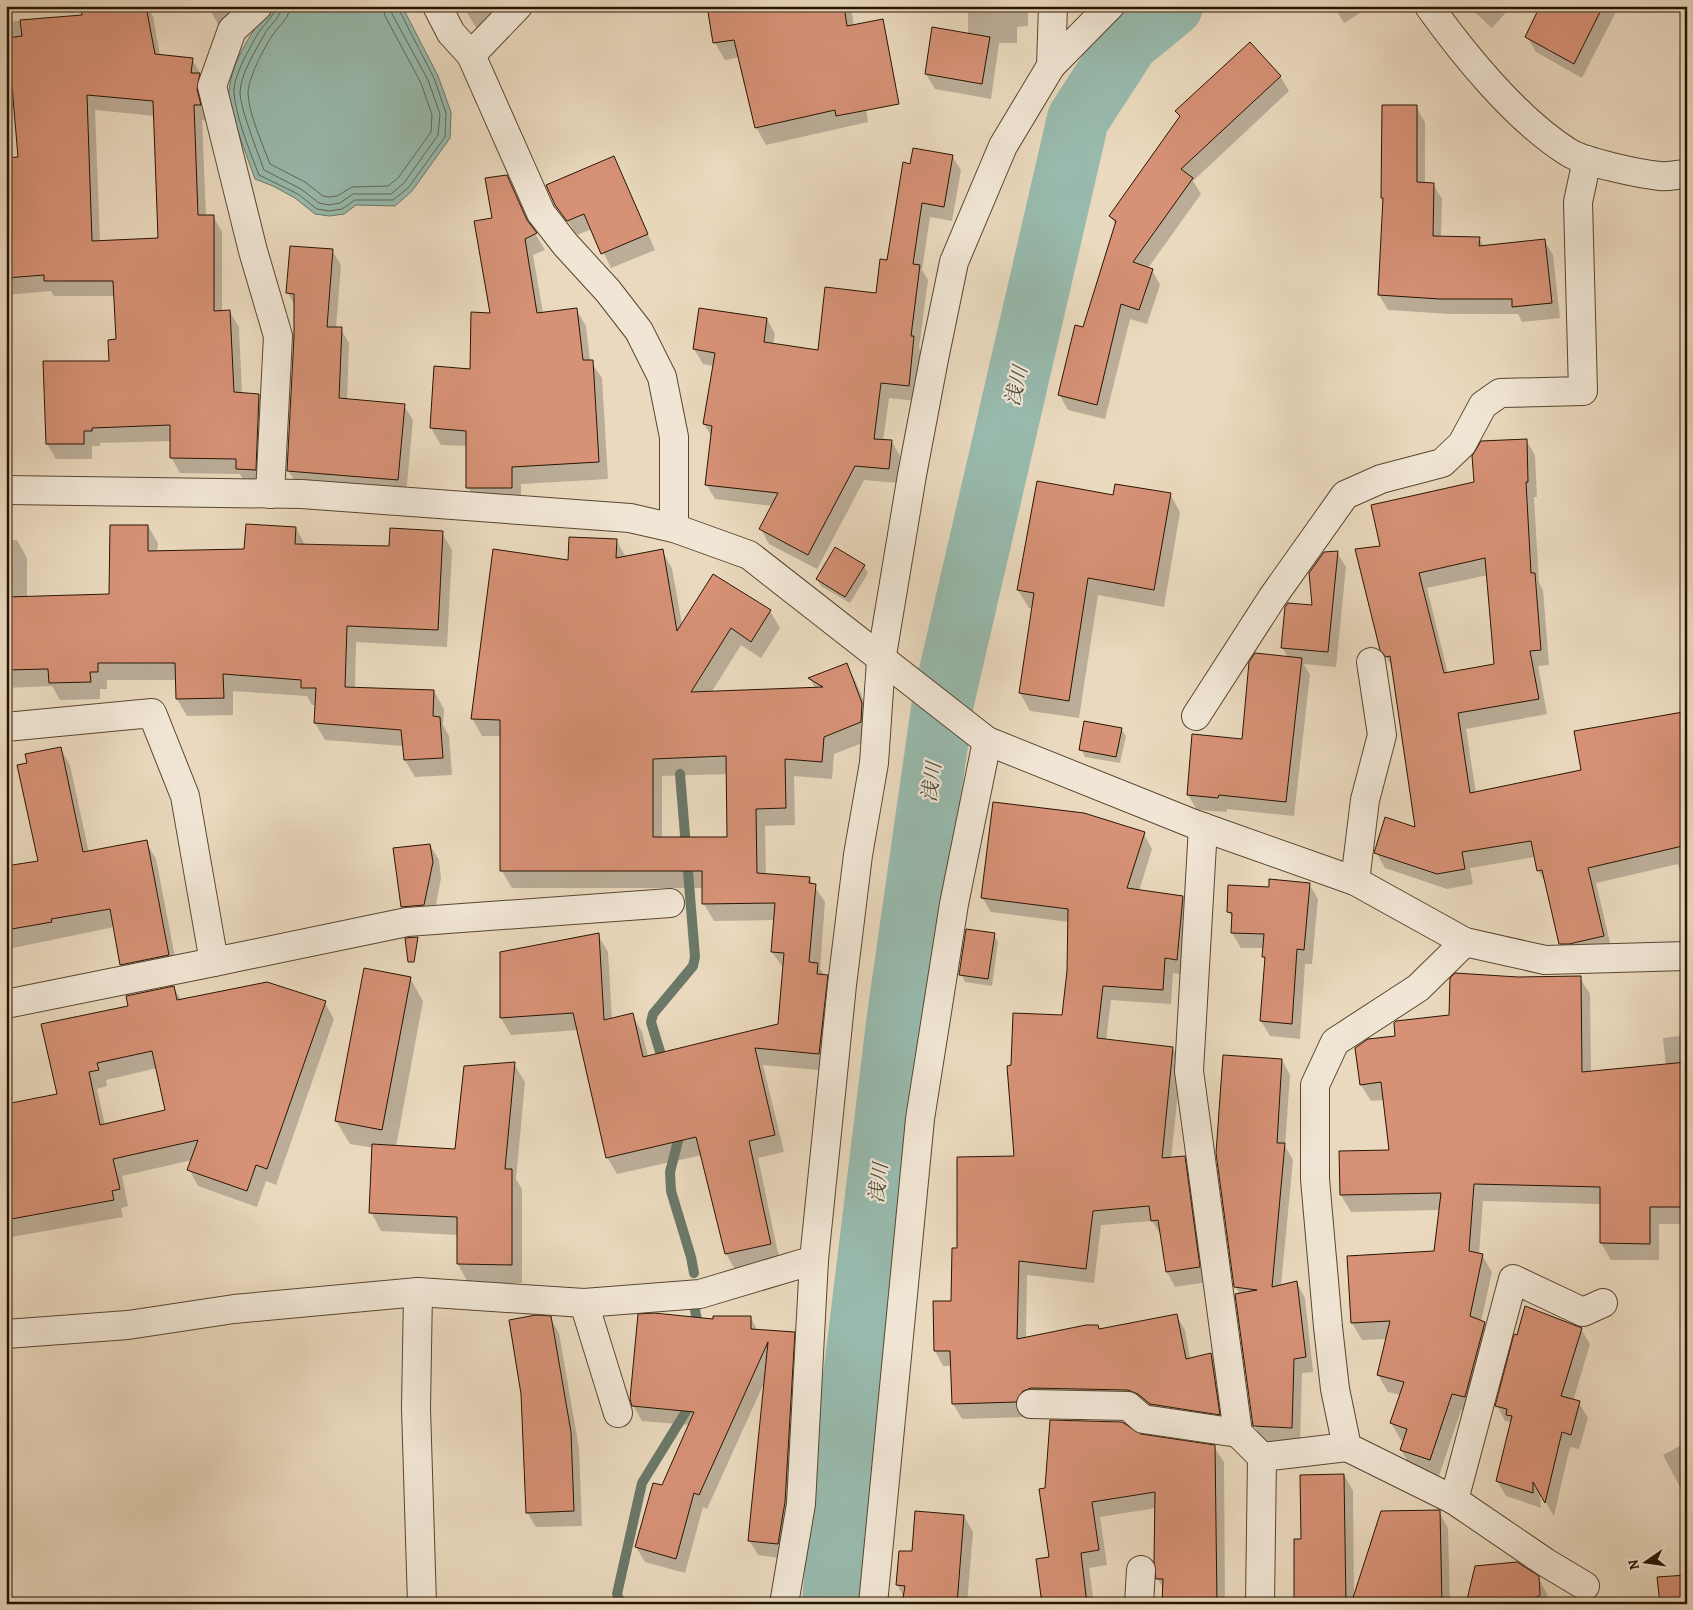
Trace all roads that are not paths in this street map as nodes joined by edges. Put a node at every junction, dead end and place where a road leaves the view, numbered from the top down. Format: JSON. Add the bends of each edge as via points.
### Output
{"nodes":[{"id":1,"x":258,"y":6,"type":"edge"},
{"id":2,"x":437,"y":6,"type":"edge"},
{"id":3,"x":518,"y":6,"type":"edge"},
{"id":4,"x":1053,"y":6,"type":"edge"},
{"id":5,"x":1110,"y":6,"type":"edge"},
{"id":6,"x":1429,"y":6,"type":"edge"},
{"id":7,"x":471,"y":55,"type":"junction"},
{"id":8,"x":1051,"y":66,"type":"junction"},
{"id":9,"x":1587,"y":160,"type":"junction"},
{"id":10,"x":1687,"y":174,"type":"edge"},
{"id":11,"x":6,"y":490,"type":"edge"},
{"id":12,"x":270,"y":494,"type":"junction"},
{"id":13,"x":674,"y":528,"type":"junction"},
{"id":14,"x":1371,"y":662,"type":"dead end"},
{"id":15,"x":889,"y":666,"type":"junction"},
{"id":16,"x":1196,"y":716,"type":"dead end"},
{"id":17,"x":6,"y":727,"type":"edge"},
{"id":18,"x":981,"y":736,"type":"junction"},
{"id":19,"x":1203,"y":827,"type":"junction"},
{"id":20,"x":1354,"y":882,"type":"junction"},
{"id":21,"x":670,"y":904,"type":"dead end"},
{"id":22,"x":1465,"y":942,"type":"junction"},
{"id":23,"x":1687,"y":956,"type":"edge"},
{"id":24,"x":214,"y":962,"type":"junction"},
{"id":25,"x":6,"y":1004,"type":"edge"},
{"id":26,"x":814,"y":1260,"type":"junction"},
{"id":27,"x":418,"y":1292,"type":"junction"},
{"id":28,"x":584,"y":1303,"type":"junction"},
{"id":29,"x":1603,"y":1304,"type":"dead end"},
{"id":30,"x":6,"y":1334,"type":"edge"},
{"id":31,"x":1031,"y":1404,"type":"dead end"},
{"id":32,"x":618,"y":1414,"type":"dead end"},
{"id":33,"x":1238,"y":1433,"type":"junction"},
{"id":34,"x":1347,"y":1447,"type":"junction"},
{"id":35,"x":1262,"y":1457,"type":"junction"},
{"id":36,"x":1454,"y":1500,"type":"junction"},
{"id":37,"x":1141,"y":1570,"type":"dead end"},
{"id":38,"x":1585,"y":1586,"type":"dead end"},
{"id":39,"x":422,"y":1604,"type":"edge"},
{"id":40,"x":784,"y":1604,"type":"edge"},
{"id":41,"x":874,"y":1604,"type":"edge"},
{"id":42,"x":1139,"y":1604,"type":"edge"},
{"id":43,"x":1260,"y":1604,"type":"edge"}],
"edges":[{"from":1,"to":12,"type":"street","via":[[232,30],[212,86],[278,336]]},
{"from":2,"to":7,"type":"street","via":[[451,33]]},
{"from":3,"to":7,"type":"street"},
{"from":4,"to":8,"type":"street"},
{"from":5,"to":8,"type":"street"},
{"from":6,"to":9,"type":"street","via":[[1445,30],[1512,106],[1569,153]]},
{"from":7,"to":13,"type":"street","via":[[541,213],[639,331],[662,377],[674,437]]},
{"from":8,"to":15,"type":"street","via":[[1003,146],[954,262],[912,475]]},
{"from":9,"to":10,"type":"street","via":[[1661,176]]},
{"from":9,"to":16,"type":"street","via":[[1578,202],[1583,391],[1500,393],[1483,405],[1462,444],[1442,463],[1381,479],[1345,494],[1272,598]]},
{"from":11,"to":12,"type":"street"},
{"from":12,"to":13,"type":"street","via":[[630,518]]},
{"from":13,"to":15,"type":"street","via":[[748,555]]},
{"from":14,"to":20,"type":"street","via":[[1382,735],[1365,800]]},
{"from":15,"to":18,"type":"street"},
{"from":15,"to":26,"type":"street","via":[[858,855]]},
{"from":17,"to":24,"type":"street","via":[[152,713],[185,796]]},
{"from":18,"to":19,"type":"street"},
{"from":18,"to":41,"type":"street","via":[[920,1119]]},
{"from":19,"to":20,"type":"street"},
{"from":19,"to":33,"type":"street","via":[[1189,1071]]},
{"from":20,"to":22,"type":"street"},
{"from":21,"to":24,"type":"street","via":[[407,922]]},
{"from":22,"to":23,"type":"street","via":[[1545,960]]},
{"from":22,"to":34,"type":"street","via":[[1418,988],[1335,1042],[1315,1085],[1315,1179],[1328,1327],[1335,1389]]},
{"from":24,"to":25,"type":"street"},
{"from":26,"to":28,"type":"street","via":[[700,1294]]},
{"from":26,"to":40,"type":"street","via":[[801,1504]]},
{"from":27,"to":28,"type":"street"},
{"from":27,"to":30,"type":"street","via":[[234,1309],[128,1325]]},
{"from":27,"to":39,"type":"street","via":[[416,1408]]},
{"from":28,"to":32,"type":"street"},
{"from":29,"to":36,"type":"street","via":[[1583,1312],[1513,1279]]},
{"from":31,"to":33,"type":"street","via":[[1128,1406],[1143,1419]]},
{"from":33,"to":35,"type":"street"},
{"from":34,"to":35,"type":"street"},
{"from":34,"to":36,"type":"street"},
{"from":35,"to":43,"type":"street"},
{"from":36,"to":38,"type":"street"},
{"from":37,"to":42,"type":"street"}]}
